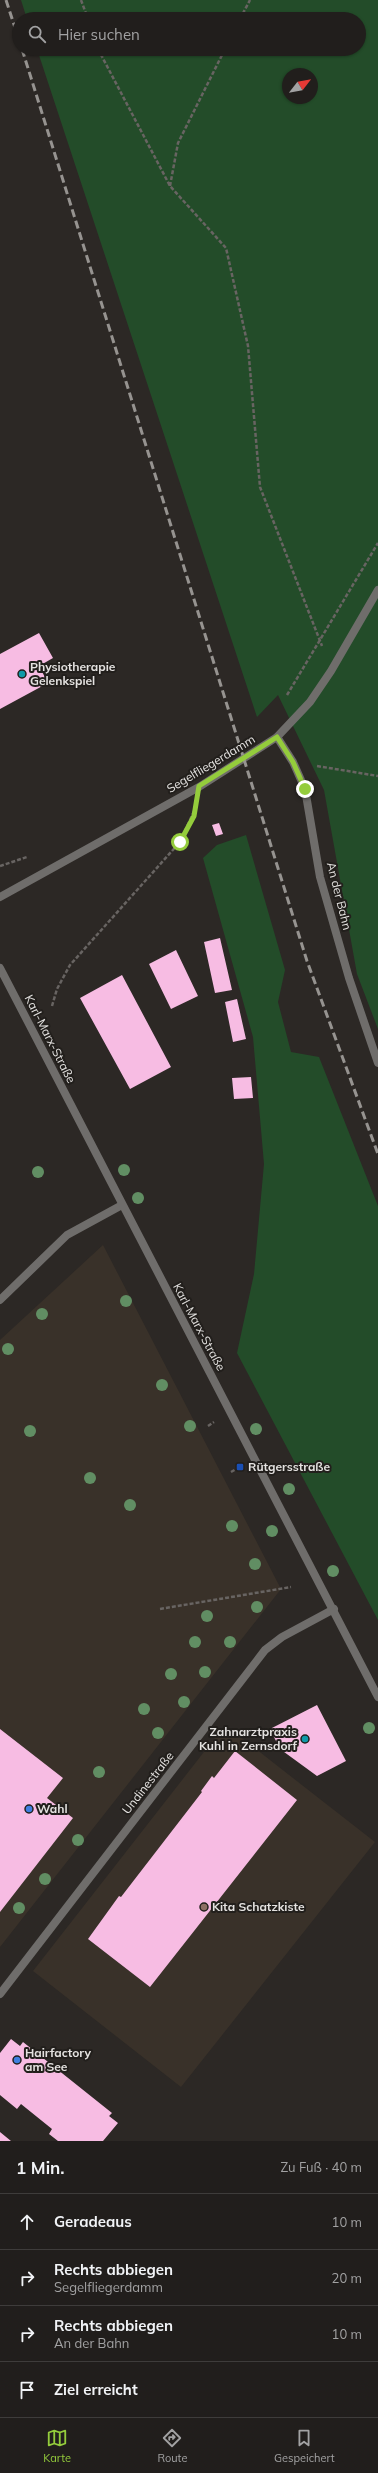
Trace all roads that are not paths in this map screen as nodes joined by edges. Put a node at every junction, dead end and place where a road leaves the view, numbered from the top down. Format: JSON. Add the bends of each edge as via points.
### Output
{"nodes":[{"id":1,"x":378,"y":590,"type":"edge"},
{"id":2,"x":277,"y":737,"type":"junction"},
{"id":3,"x":0,"y":897,"type":"edge"},
{"id":4,"x":0,"y":968,"type":"edge"},
{"id":5,"x":378,"y":1063,"type":"edge"},
{"id":6,"x":122,"y":1205,"type":"junction"},
{"id":7,"x":0,"y":1300,"type":"edge"},
{"id":8,"x":334,"y":1609,"type":"junction"},
{"id":9,"x":378,"y":1697,"type":"edge"},
{"id":10,"x":0,"y":1994,"type":"edge"}],
"edges":[{"from":1,"to":2,"type":"street","name":"Segelfliegerdamm","via":[[310,702]]},
{"from":2,"to":3,"type":"street","name":"Segelfliegerdamm","via":[[199,786]]},
{"from":2,"to":5,"type":"street","name":"An der Bahn","via":[[293,762],[305,789],[320,877]]},
{"from":4,"to":6,"type":"street","name":"Karl-Marx-Straße"},
{"from":6,"to":7,"type":"street","via":[[67,1235]]},
{"from":6,"to":8,"type":"street","name":"Karl-Marx-Straße"},
{"from":8,"to":9,"type":"street","name":"Karl-Marx-Straße"},
{"from":8,"to":10,"type":"street","name":"Undinestraße","via":[[282,1636],[265,1650]]}]}
